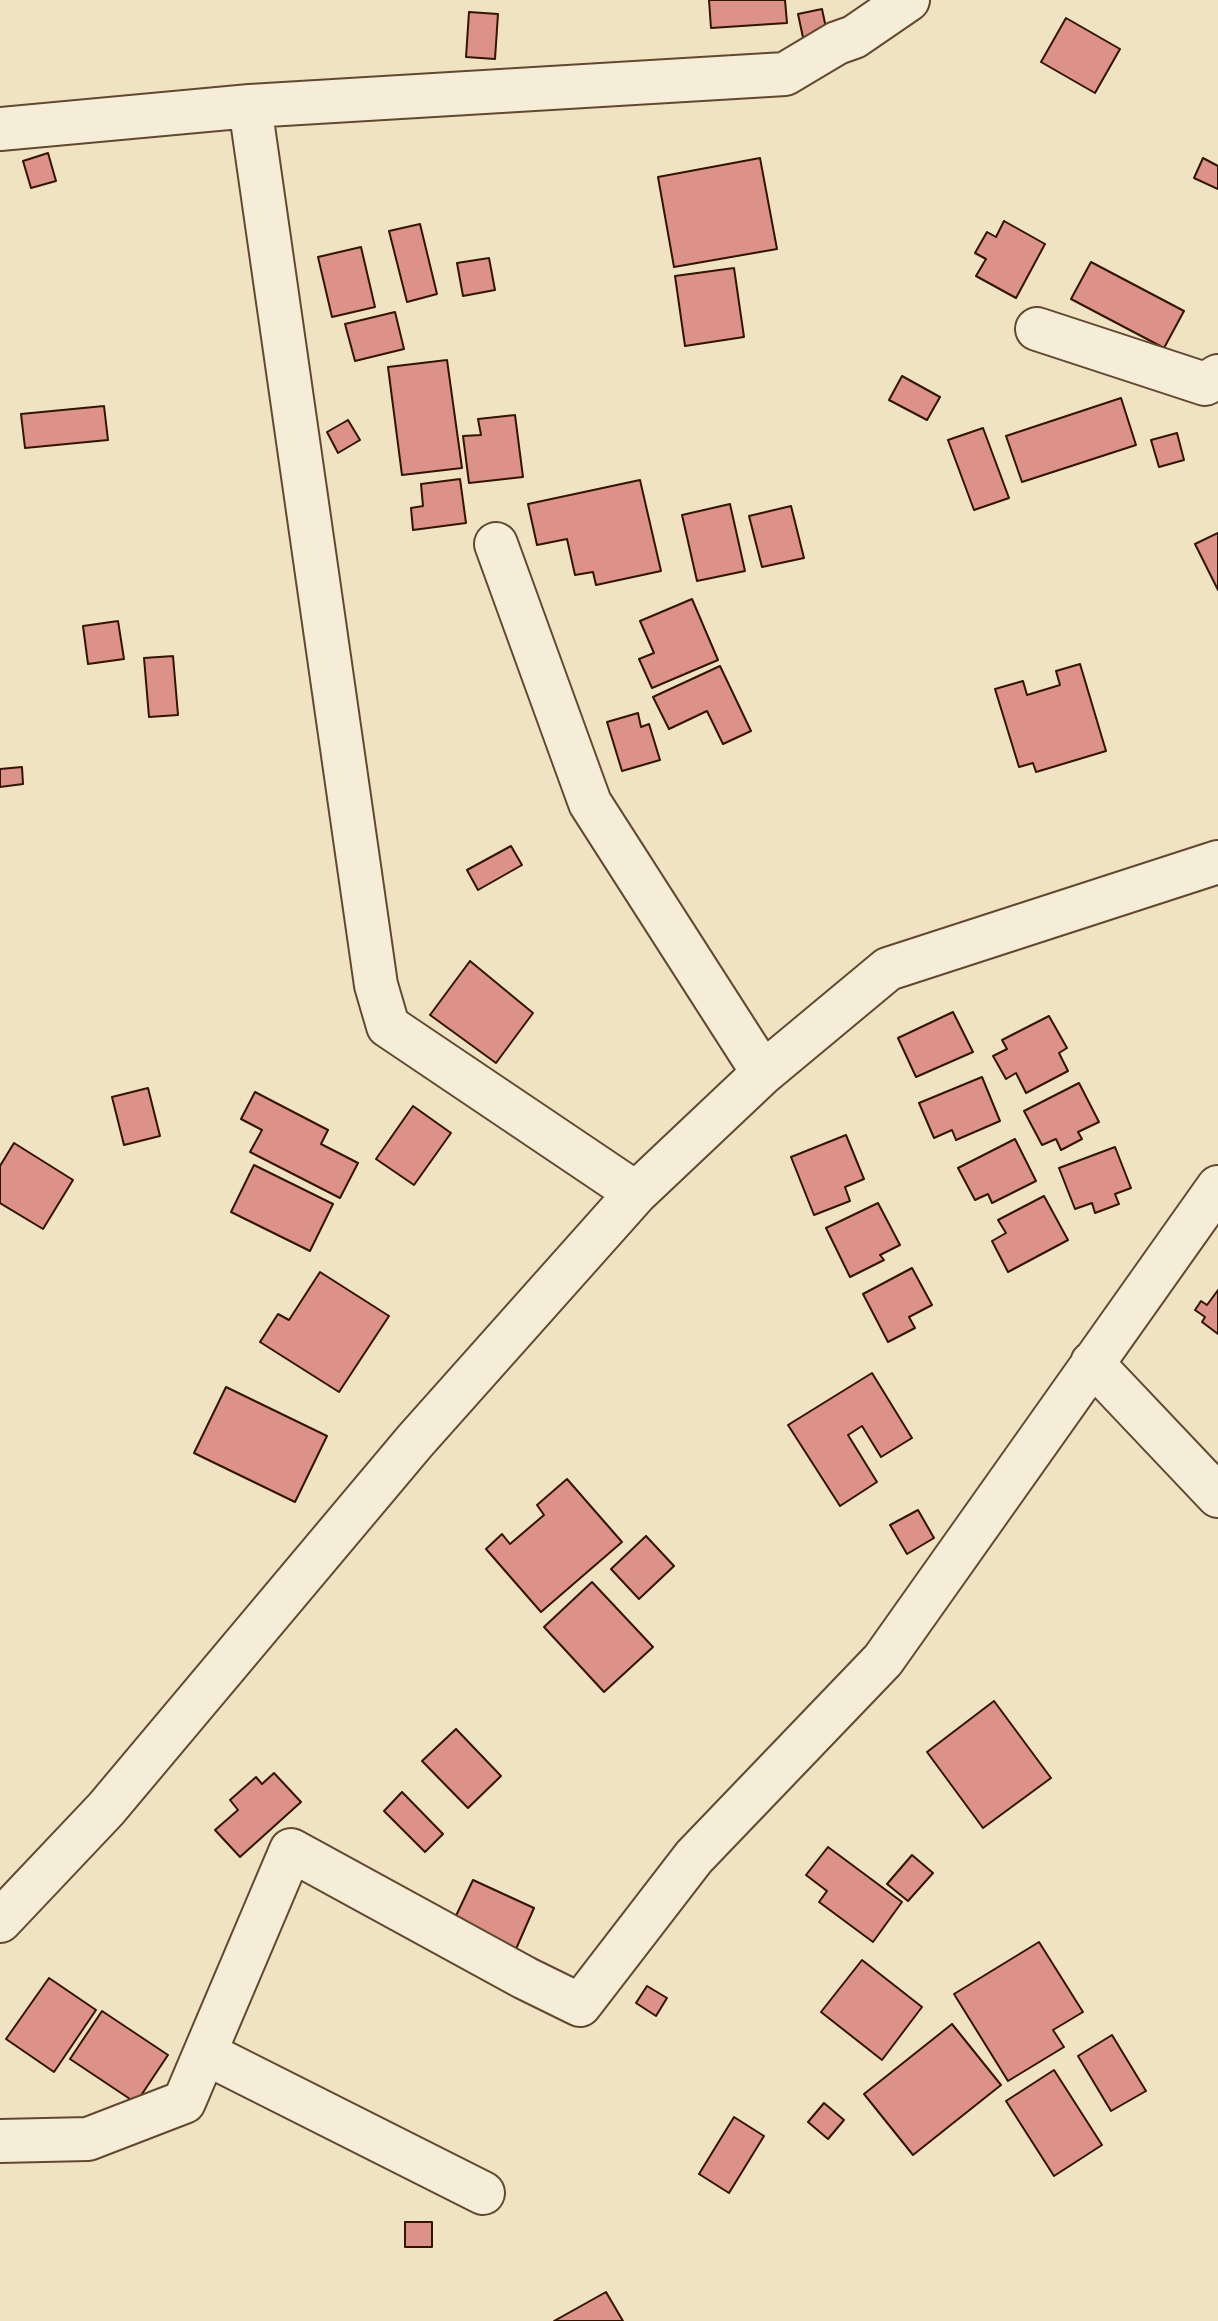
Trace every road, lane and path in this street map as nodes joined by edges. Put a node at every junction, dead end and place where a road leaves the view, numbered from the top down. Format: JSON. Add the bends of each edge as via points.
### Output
{"nodes":[{"id":1,"x":908,"y":0,"type":"edge"},
{"id":2,"x":850,"y":18,"type":"edge"},
{"id":3,"x":250,"y":106,"type":"junction"},
{"id":4,"x":0,"y":129,"type":"edge"},
{"id":5,"x":1037,"y":329,"type":"dead end"},
{"id":6,"x":1218,"y":376,"type":"edge"},
{"id":7,"x":496,"y":544,"type":"dead end"},
{"id":8,"x":1218,"y":862,"type":"edge"},
{"id":9,"x":763,"y":1073,"type":"junction"},
{"id":10,"x":1218,"y":1187,"type":"edge"},
{"id":11,"x":636,"y":1193,"type":"junction"},
{"id":12,"x":1092,"y":1363,"type":"junction"},
{"id":13,"x":1218,"y":1496,"type":"edge"},
{"id":14,"x":0,"y":1921,"type":"edge"},
{"id":15,"x":205,"y":2053,"type":"junction"},
{"id":16,"x":0,"y":2141,"type":"edge"},
{"id":17,"x":483,"y":2193,"type":"dead end"}],
"edges":[{"from":1,"to":2,"type":"street"},
{"from":2,"to":3,"type":"street","via":[[837,43],[785,74]]},
{"from":3,"to":4,"type":"street"},
{"from":3,"to":11,"type":"street","via":[[373,970],[388,1026]]},
{"from":5,"to":6,"type":"street","via":[[1205,384]]},
{"from":7,"to":9,"type":"street","via":[[590,803]]},
{"from":8,"to":9,"type":"street","via":[[888,969]]},
{"from":9,"to":11,"type":"street"},
{"from":10,"to":12,"type":"street"},
{"from":11,"to":14,"type":"street","via":[[415,1441],[106,1809]]},
{"from":12,"to":13,"type":"street"},
{"from":12,"to":15,"type":"street","via":[[883,1660],[694,1857],[580,2005],[291,1850]]},
{"from":15,"to":16,"type":"street","via":[[184,2102],[88,2139]]},
{"from":15,"to":17,"type":"street"}]}
